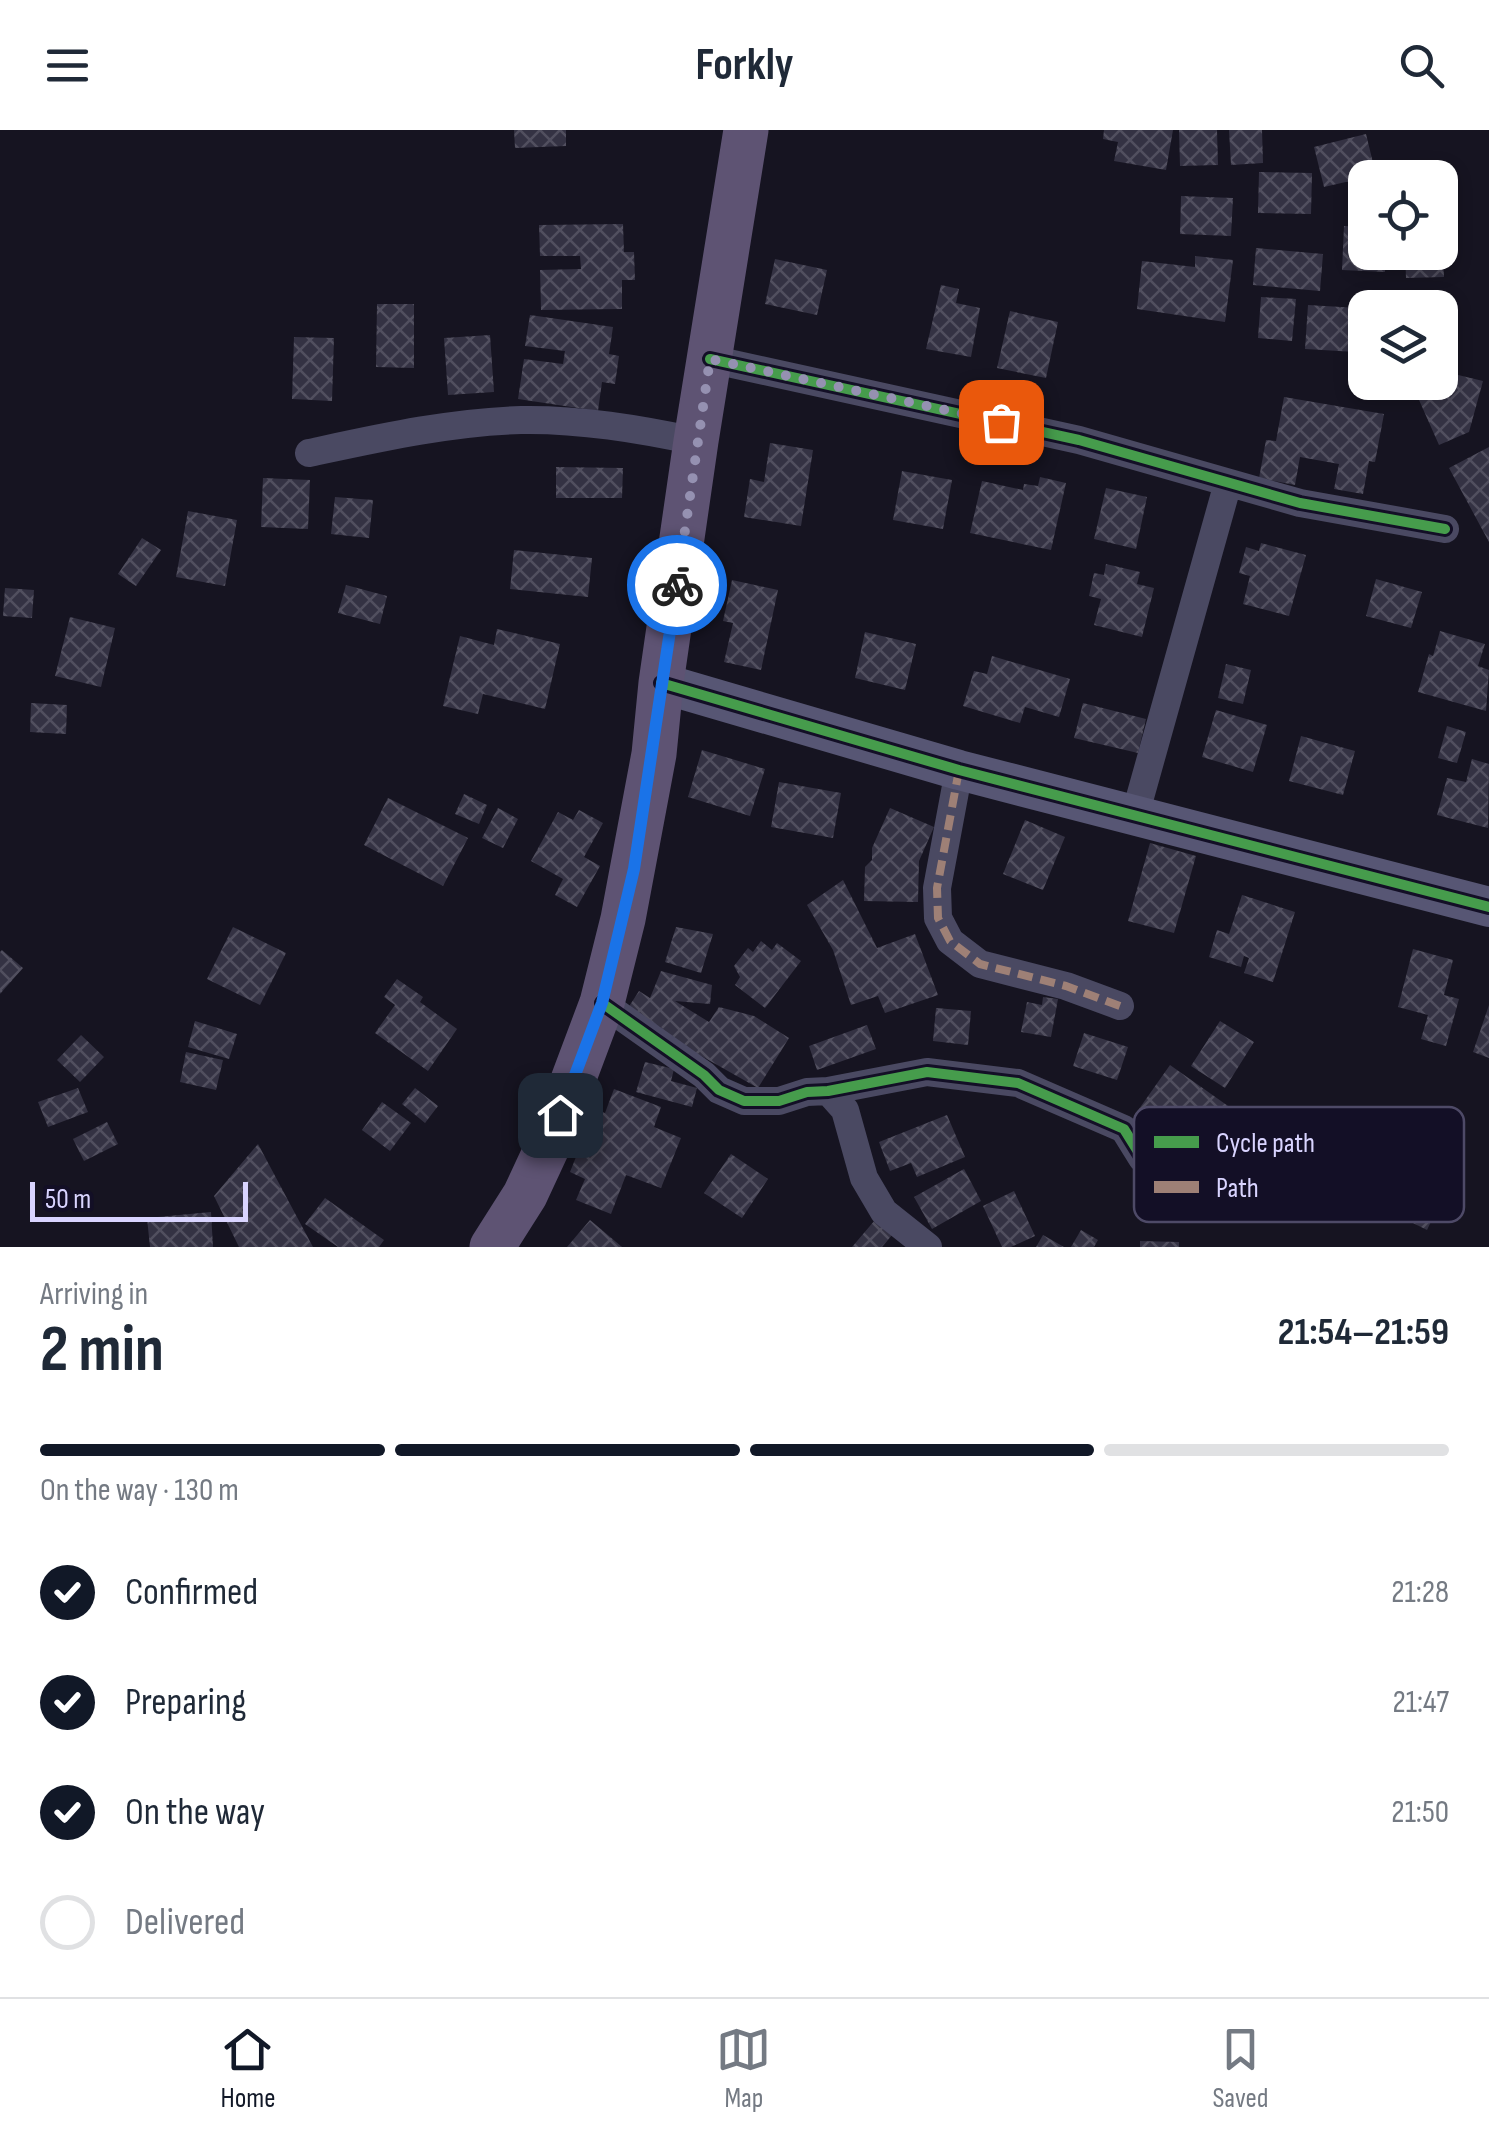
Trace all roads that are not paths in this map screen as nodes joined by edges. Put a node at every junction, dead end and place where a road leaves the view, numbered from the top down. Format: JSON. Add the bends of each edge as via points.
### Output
{"nodes":[{"id":1,"x":746,"y":130,"type":"edge"},
{"id":2,"x":710,"y":359,"type":"junction"},
{"id":3,"x":696,"y":441,"type":"junction"},
{"id":4,"x":309,"y":453,"type":"dead end"},
{"id":5,"x":1228,"y":483,"type":"junction"},
{"id":6,"x":1445,"y":529,"type":"dead end"},
{"id":7,"x":660,"y":683,"type":"junction"},
{"id":8,"x":959,"y":770,"type":"junction"},
{"id":9,"x":1135,"y":815,"type":"junction"},
{"id":10,"x":1489,"y":907,"type":"edge"},
{"id":11,"x":602,"y":1003,"type":"junction"},
{"id":12,"x":1120,"y":1006,"type":"dead end"},
{"id":13,"x":828,"y":1092,"type":"junction"},
{"id":14,"x":1134,"y":1145,"type":"edge"},
{"id":15,"x":492,"y":1247,"type":"edge"},
{"id":16,"x":928,"y":1247,"type":"edge"}],
"edges":[{"from":1,"to":2,"type":"main road"},
{"from":2,"to":3,"type":"main road"},
{"from":2,"to":5,"type":"street","via":[[1079,440]]},
{"from":3,"to":4,"type":"street","via":[[626,427],[522,420],[421,430]]},
{"from":3,"to":7,"type":"main road"},
{"from":5,"to":6,"type":"street"},
{"from":5,"to":9,"type":"street"},
{"from":7,"to":8,"type":"street"},
{"from":7,"to":11,"type":"main road","via":[[634,869]]},
{"from":8,"to":9,"type":"street"},
{"from":8,"to":12,"type":"street","via":[[937,888],[938,918],[950,942],[980,964]]},
{"from":9,"to":10,"type":"street"},
{"from":11,"to":13,"type":"street","via":[[719,1090],[744,1100]]},
{"from":11,"to":15,"type":"main road","via":[[551,1139]]},
{"from":13,"to":14,"type":"street","via":[[926,1072],[1018,1083],[1124,1128]]},
{"from":13,"to":16,"type":"street","via":[[845,1110],[864,1178],[884,1212]]}]}
